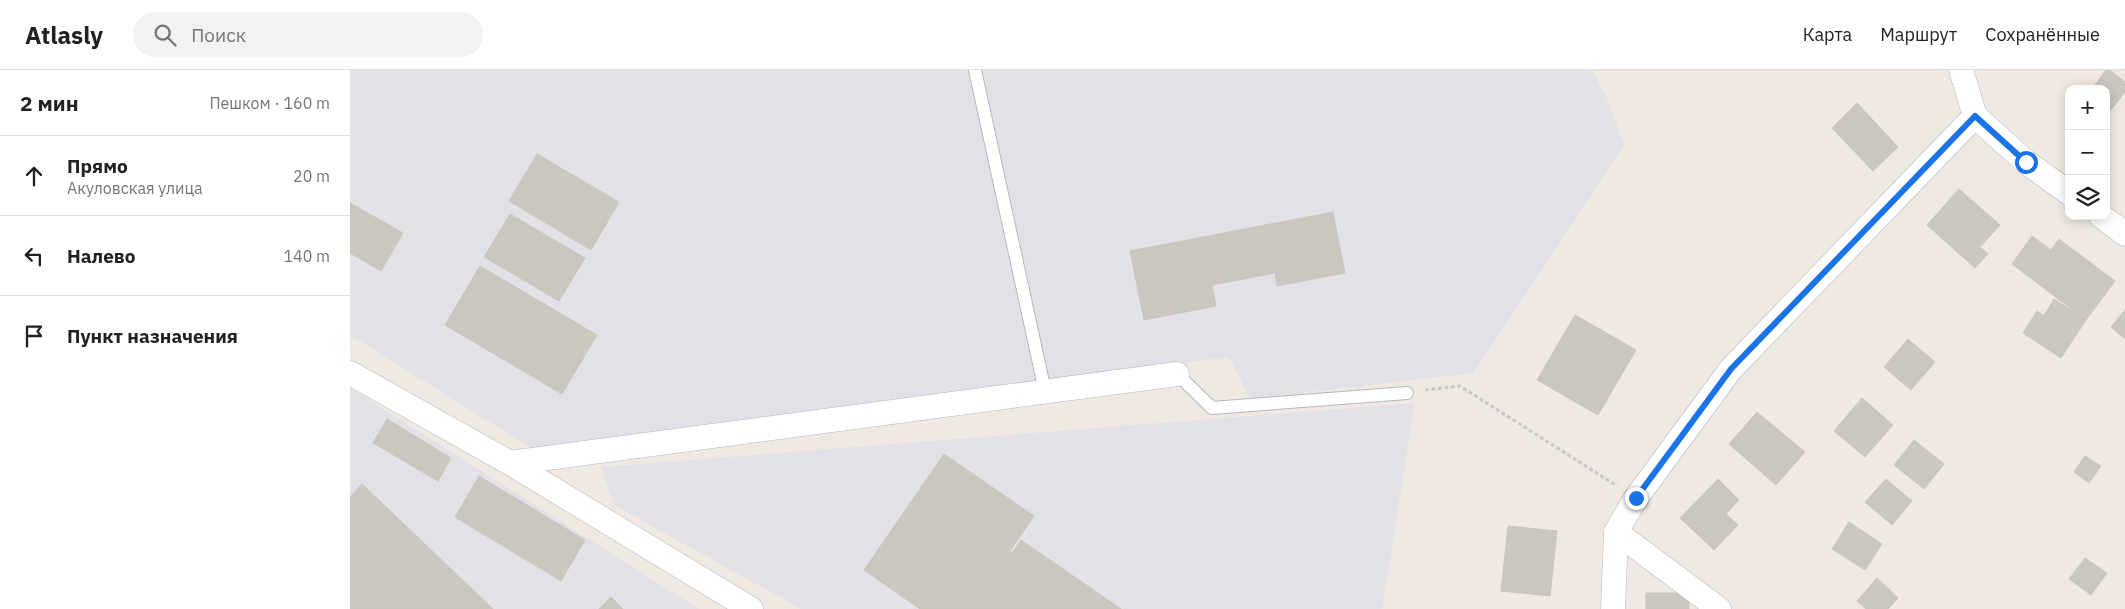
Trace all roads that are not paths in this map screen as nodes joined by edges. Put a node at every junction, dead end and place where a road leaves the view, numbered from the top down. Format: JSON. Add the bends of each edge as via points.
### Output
{"nodes":[{"id":1,"x":975,"y":70,"type":"edge"},
{"id":2,"x":1961,"y":70,"type":"edge"},
{"id":3,"x":1975,"y":116,"type":"junction"},
{"id":4,"x":2065,"y":190,"type":"edge"},
{"id":5,"x":2106,"y":220,"type":"edge"},
{"id":6,"x":2125,"y":234,"type":"edge"},
{"id":7,"x":350,"y":372,"type":"edge"},
{"id":8,"x":1178,"y":374,"type":"joint"},
{"id":9,"x":1046,"y":391,"type":"junction"},
{"id":10,"x":1407,"y":393,"type":"road end"},
{"id":11,"x":510,"y":463,"type":"junction"},
{"id":12,"x":1616,"y":532,"type":"junction"},
{"id":13,"x":751,"y":609,"type":"edge"},
{"id":14,"x":1613,"y":609,"type":"edge"},
{"id":15,"x":1719,"y":609,"type":"edge"}],
"edges":[{"from":1,"to":9,"type":"lane"},
{"from":2,"to":3,"type":"street"},
{"from":3,"to":4,"type":"street","via":[[2026,162]]},
{"from":3,"to":12,"type":"street","via":[[1731,369],[1636,498]]},
{"from":5,"to":6,"type":"street"},
{"from":7,"to":11,"type":"street"},
{"from":8,"to":9,"type":"street"},
{"from":8,"to":10,"type":"lane","via":[[1212,408]]},
{"from":9,"to":11,"type":"street"},
{"from":11,"to":13,"type":"street"},
{"from":12,"to":14,"type":"street"},
{"from":12,"to":15,"type":"street"}]}
